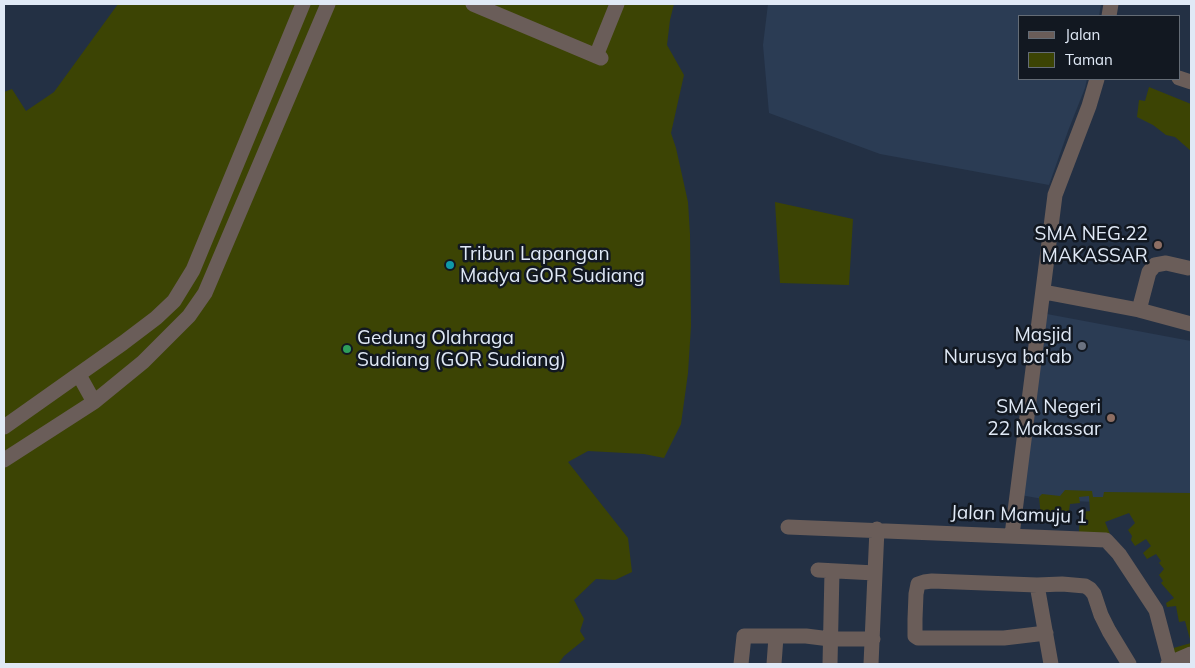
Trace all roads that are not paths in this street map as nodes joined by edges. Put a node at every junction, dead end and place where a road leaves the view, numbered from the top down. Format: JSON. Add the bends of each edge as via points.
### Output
{"nodes":[{"id":1,"x":303,"y":4,"type":"edge"},
{"id":2,"x":328,"y":4,"type":"edge"},
{"id":3,"x":472,"y":4,"type":"edge"},
{"id":4,"x":617,"y":4,"type":"edge"},
{"id":5,"x":1097,"y":80,"type":"edge"},
{"id":6,"x":1188,"y":268,"type":"dead end"},
{"id":7,"x":1044,"y":292,"type":"junction"},
{"id":8,"x":1139,"y":310,"type":"junction"},
{"id":9,"x":1191,"y":324,"type":"edge"},
{"id":10,"x":79,"y":375,"type":"junction"},
{"id":11,"x":94,"y":402,"type":"junction"},
{"id":12,"x":4,"y":427,"type":"edge"},
{"id":13,"x":4,"y":460,"type":"edge"},
{"id":14,"x":788,"y":527,"type":"dead end"},
{"id":15,"x":877,"y":529,"type":"junction"},
{"id":16,"x":1012,"y":535,"type":"junction"},
{"id":17,"x":875,"y":573,"type":"junction"},
{"id":18,"x":1037,"y":585,"type":"junction"},
{"id":19,"x":1046,"y":633,"type":"junction"},
{"id":20,"x":776,"y":637,"type":"junction"},
{"id":21,"x":830,"y":639,"type":"junction"},
{"id":22,"x":873,"y":639,"type":"junction"},
{"id":23,"x":1191,"y":654,"type":"edge"},
{"id":24,"x":741,"y":664,"type":"edge"},
{"id":25,"x":774,"y":664,"type":"edge"},
{"id":26,"x":830,"y":664,"type":"edge"},
{"id":27,"x":871,"y":664,"type":"edge"},
{"id":28,"x":1050,"y":664,"type":"edge"},
{"id":29,"x":1129,"y":664,"type":"edge"},
{"id":30,"x":1169,"y":664,"type":"edge"}],
"edges":[{"from":1,"to":10,"type":"street","via":[[193,270],[174,301],[156,318]]},
{"from":2,"to":11,"type":"street","via":[[205,293],[189,316],[143,362]]},
{"from":3,"to":4,"type":"street","via":[[598,57]]},
{"from":5,"to":7,"type":"street","via":[[1090,106],[1055,195]]},
{"from":6,"to":8,"type":"street","via":[[1166,263],[1155,266],[1149,272]]},
{"from":7,"to":8,"type":"street"},
{"from":7,"to":16,"type":"street"},
{"from":8,"to":9,"type":"street"},
{"from":10,"to":11,"type":"street"},
{"from":10,"to":12,"type":"street"},
{"from":11,"to":13,"type":"street"},
{"from":14,"to":15,"type":"street","name":"Jalan Mamuju 1"},
{"from":15,"to":16,"type":"street","name":"Jalan Mamuju 1"},
{"from":15,"to":17,"type":"street"},
{"from":16,"to":30,"type":"street","name":"Jalan Mamuju 1","via":[[1106,540],[1156,610]]},
{"from":17,"to":21,"type":"street","via":[[825,570]]},
{"from":17,"to":22,"type":"street"},
{"from":18,"to":19,"type":"street"},
{"from":18,"to":19,"type":"street","via":[[918,584],[915,636],[1004,638]]},
{"from":18,"to":29,"type":"street","via":[[1062,584],[1090,589],[1109,631]]},
{"from":19,"to":28,"type":"street"},
{"from":20,"to":21,"type":"street"},
{"from":20,"to":24,"type":"street","via":[[744,636]]},
{"from":20,"to":25,"type":"street"},
{"from":21,"to":22,"type":"street"},
{"from":21,"to":26,"type":"street"},
{"from":22,"to":27,"type":"street"},
{"from":23,"to":30,"type":"street"}]}
